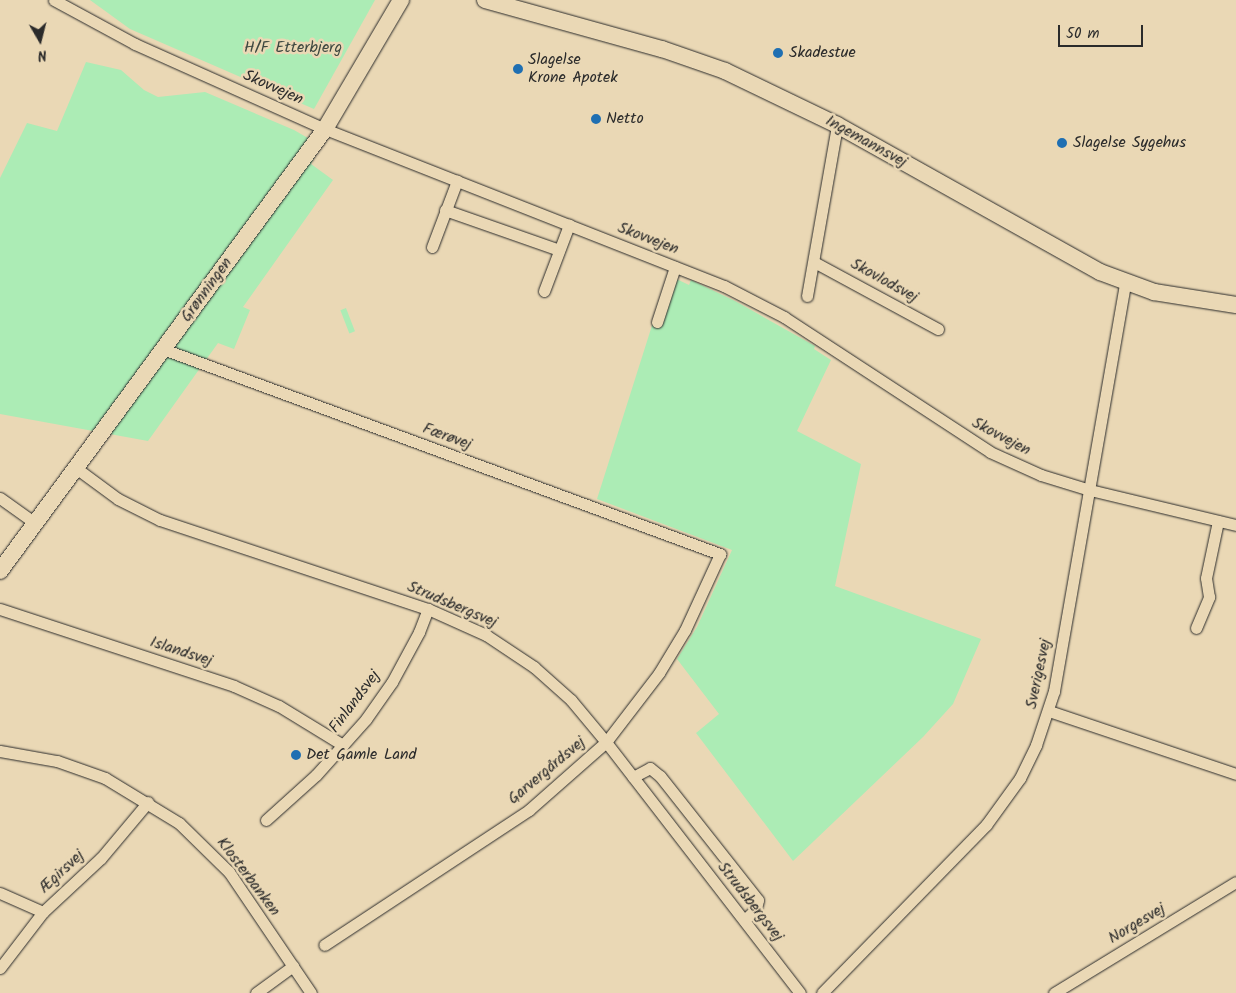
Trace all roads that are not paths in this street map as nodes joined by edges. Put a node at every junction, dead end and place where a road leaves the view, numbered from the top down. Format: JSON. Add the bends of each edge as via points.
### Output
{"nodes":[{"id":1,"x":54,"y":0,"type":"edge"},
{"id":2,"x":401,"y":0,"type":"edge"},
{"id":3,"x":485,"y":0,"type":"edge"},
{"id":4,"x":837,"y":125,"type":"junction"},
{"id":5,"x":325,"y":130,"type":"junction"},
{"id":6,"x":456,"y":181,"type":"junction"},
{"id":7,"x":445,"y":210,"type":"junction"},
{"id":8,"x":569,"y":225,"type":"junction"},
{"id":9,"x":432,"y":247,"type":"dead end"},
{"id":10,"x":559,"y":250,"type":"junction"},
{"id":11,"x":814,"y":262,"type":"junction"},
{"id":12,"x":675,"y":267,"type":"junction"},
{"id":13,"x":1125,"y":283,"type":"junction"},
{"id":14,"x":544,"y":291,"type":"dead end"},
{"id":15,"x":807,"y":296,"type":"dead end"},
{"id":16,"x":1236,"y":305,"type":"edge"},
{"id":17,"x":657,"y":322,"type":"dead end"},
{"id":18,"x":938,"y":329,"type":"dead end"},
{"id":19,"x":163,"y":349,"type":"junction"},
{"id":20,"x":76,"y":468,"type":"junction"},
{"id":21,"x":1090,"y":490,"type":"junction"},
{"id":22,"x":0,"y":498,"type":"edge"},
{"id":23,"x":1218,"y":521,"type":"junction"},
{"id":24,"x":35,"y":523,"type":"junction"},
{"id":25,"x":1236,"y":525,"type":"edge"},
{"id":26,"x":720,"y":554,"type":"joint"},
{"id":27,"x":0,"y":571,"type":"edge"},
{"id":28,"x":0,"y":609,"type":"edge"},
{"id":29,"x":428,"y":609,"type":"junction"},
{"id":30,"x":1196,"y":628,"type":"dead end"},
{"id":31,"x":1049,"y":712,"type":"junction"},
{"id":32,"x":606,"y":742,"type":"junction"},
{"id":33,"x":343,"y":745,"type":"junction"},
{"id":34,"x":0,"y":751,"type":"edge"},
{"id":35,"x":1236,"y":774,"type":"edge"},
{"id":36,"x":633,"y":777,"type":"junction"},
{"id":37,"x":148,"y":802,"type":"junction"},
{"id":38,"x":266,"y":820,"type":"dead end"},
{"id":39,"x":1236,"y":882,"type":"edge"},
{"id":40,"x":0,"y":893,"type":"edge"},
{"id":41,"x":43,"y":912,"type":"junction"},
{"id":42,"x":744,"y":920,"type":"junction"},
{"id":43,"x":324,"y":946,"type":"dead end"},
{"id":44,"x":293,"y":966,"type":"junction"},
{"id":45,"x":0,"y":968,"type":"edge"},
{"id":46,"x":256,"y":993,"type":"edge"},
{"id":47,"x":311,"y":993,"type":"edge"},
{"id":48,"x":800,"y":993,"type":"edge"},
{"id":49,"x":822,"y":993,"type":"edge"},
{"id":50,"x":1054,"y":993,"type":"edge"}],
"edges":[{"from":1,"to":5,"type":"street","name":"Skovvejen","via":[[135,44]]},
{"from":2,"to":5,"type":"street","name":"Grønningen"},
{"from":3,"to":4,"type":"street","name":"Ingemannsvej","via":[[684,56],[767,89]]},
{"from":4,"to":11,"type":"street"},
{"from":4,"to":13,"type":"street","name":"Ingemannsvej"},
{"from":5,"to":6,"type":"street","name":"Skovvejen"},
{"from":5,"to":19,"type":"street","name":"Grønningen"},
{"from":6,"to":7,"type":"street"},
{"from":6,"to":8,"type":"street","name":"Skovvejen"},
{"from":7,"to":9,"type":"street"},
{"from":7,"to":10,"type":"street"},
{"from":8,"to":10,"type":"street"},
{"from":8,"to":12,"type":"street","name":"Skovvejen"},
{"from":10,"to":14,"type":"street"},
{"from":11,"to":15,"type":"street"},
{"from":11,"to":18,"type":"street","name":"Skovlodsvej"},
{"from":12,"to":17,"type":"street"},
{"from":12,"to":21,"type":"street","name":"Skovvejen","via":[[724,286],[784,317],[990,452],[1041,475]]},
{"from":13,"to":16,"type":"street","name":"Ingemannsvej","via":[[1154,292]]},
{"from":13,"to":21,"type":"street","name":"Sverigesvej"},
{"from":19,"to":20,"type":"street","name":"Grønningen"},
{"from":19,"to":26,"type":"street","name":"Færøvej"},
{"from":20,"to":24,"type":"street","name":"Grønningen"},
{"from":20,"to":29,"type":"street","name":"Strudsbergsvej","via":[[118,499],[160,520]]},
{"from":21,"to":23,"type":"street","name":"Skovvejen"},
{"from":21,"to":31,"type":"street","name":"Sverigesvej"},
{"from":22,"to":24,"type":"street"},
{"from":23,"to":25,"type":"street","name":"Skovvejen"},
{"from":23,"to":30,"type":"street","via":[[1206,578],[1209,597]]},
{"from":24,"to":27,"type":"street","name":"Grønningen"},
{"from":26,"to":32,"type":"street","name":"Garvergårdsvej","via":[[685,630],[659,673]]},
{"from":28,"to":33,"type":"street","name":"Islandsvej","via":[[234,686],[279,706]]},
{"from":29,"to":32,"type":"street","name":"Strudsbergsvej","via":[[486,635],[534,667],[571,700]]},
{"from":29,"to":33,"type":"street","name":"Finlandsvej","via":[[392,682]]},
{"from":31,"to":35,"type":"street"},
{"from":31,"to":49,"type":"street","name":"Sverigesvej","via":[[1020,778],[986,824]]},
{"from":32,"to":36,"type":"street","name":"Strudsbergsvej"},
{"from":32,"to":43,"type":"street","name":"Garvergårdsvej","via":[[529,810]]},
{"from":33,"to":38,"type":"street","name":"Finlandsvej"},
{"from":34,"to":37,"type":"street","name":"Klosterbanken","via":[[57,761],[105,778]]},
{"from":36,"to":42,"type":"street","name":"Strudsbergsvej"},
{"from":36,"to":42,"type":"street","via":[[650,768],[660,776],[758,900],[756,908]]},
{"from":37,"to":41,"type":"street","name":"Ægirsvej","via":[[101,858]]},
{"from":37,"to":44,"type":"street","name":"Klosterbanken","via":[[179,823],[229,872]]},
{"from":39,"to":50,"type":"street","name":"Norgesvej"},
{"from":40,"to":41,"type":"street"},
{"from":41,"to":45,"type":"street","name":"Ægirsvej"},
{"from":42,"to":48,"type":"street","name":"Strudsbergsvej"},
{"from":44,"to":46,"type":"street"},
{"from":44,"to":47,"type":"street","name":"Klosterbanken"}]}
